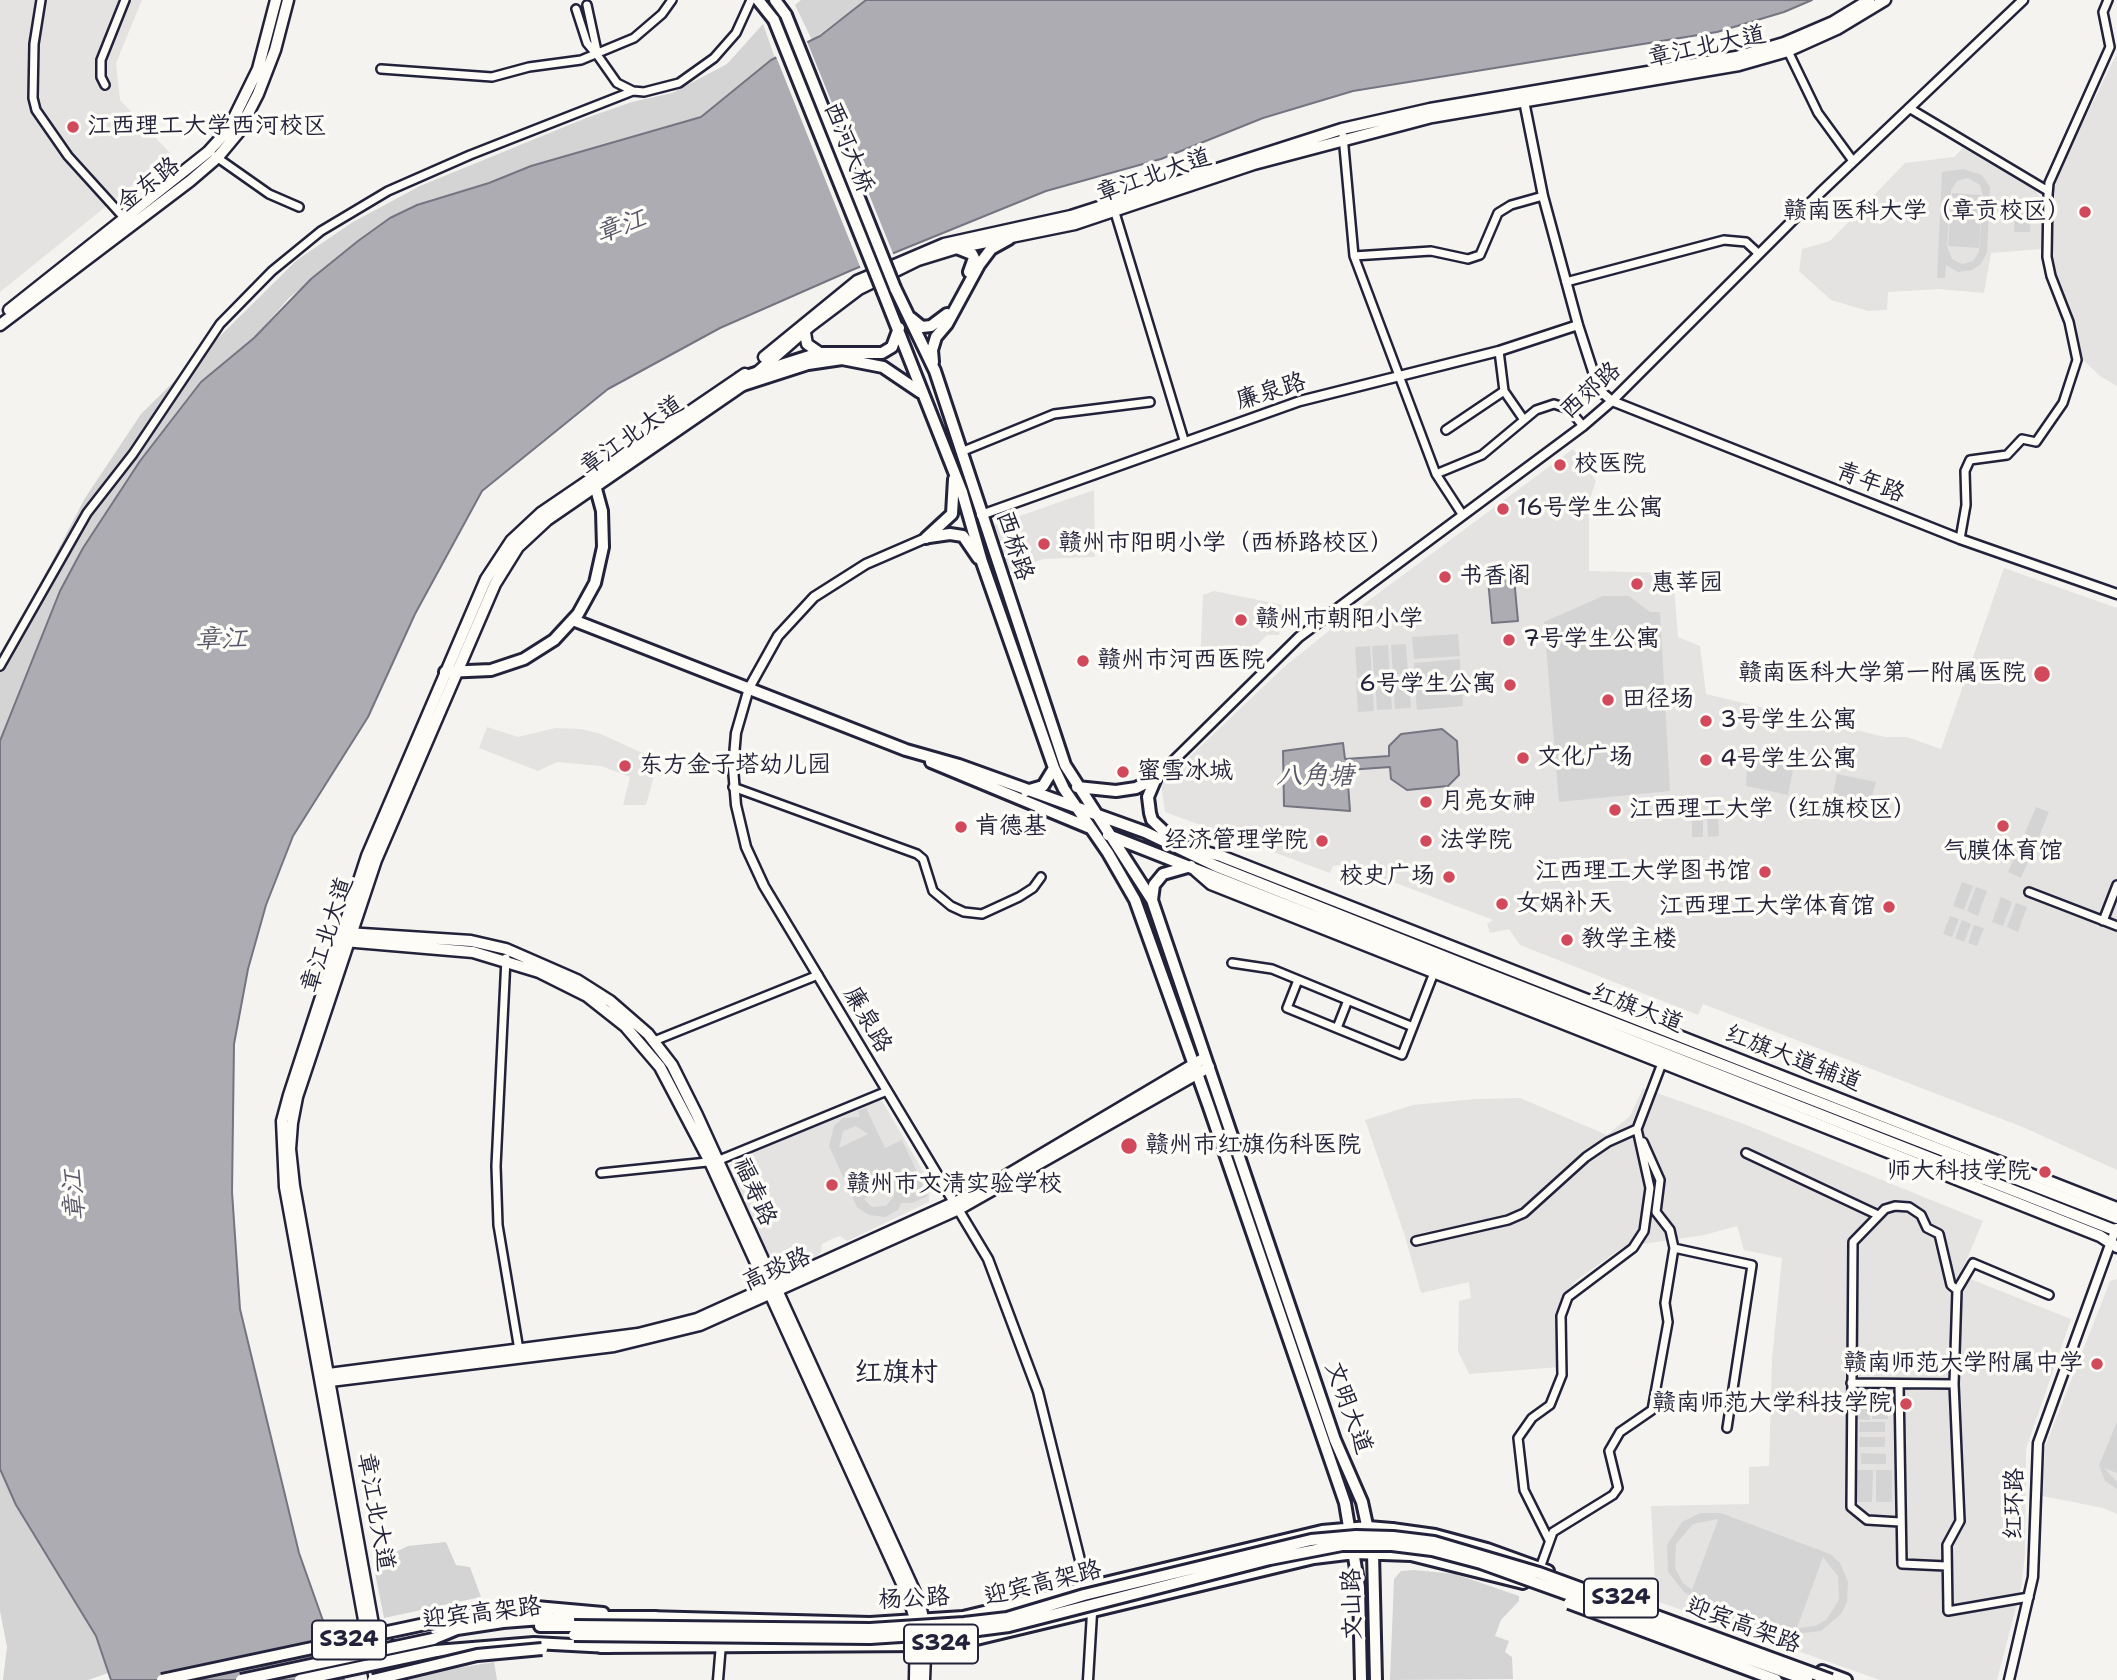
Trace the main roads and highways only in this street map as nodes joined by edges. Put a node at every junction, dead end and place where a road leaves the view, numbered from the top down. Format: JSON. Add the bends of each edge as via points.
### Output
{"nodes":[{"id":1,"x":276,"y":0,"type":"edge"},
{"id":2,"x":288,"y":0,"type":"edge"},
{"id":3,"x":758,"y":0,"type":"edge"},
{"id":4,"x":1869,"y":0,"type":"edge"},
{"id":5,"x":1885,"y":0,"type":"edge"},
{"id":6,"x":780,"y":2,"type":"edge"},
{"id":7,"x":1786,"y":47,"type":"junction"},
{"id":8,"x":213,"y":155,"type":"junction"},
{"id":9,"x":1113,"y":208,"type":"junction"},
{"id":10,"x":1009,"y":239,"type":"junction"},
{"id":11,"x":957,"y":248,"type":"junction"},
{"id":12,"x":895,"y":288,"type":"joint"},
{"id":13,"x":883,"y":292,"type":"joint"},
{"id":14,"x":907,"y":314,"type":"junction"},
{"id":15,"x":0,"y":317,"type":"edge"},
{"id":16,"x":0,"y":325,"type":"edge"},
{"id":17,"x":807,"y":326,"type":"junction"},
{"id":18,"x":899,"y":328,"type":"junction"},
{"id":19,"x":827,"y":355,"type":"junction"},
{"id":20,"x":935,"y":371,"type":"junction"},
{"id":21,"x":757,"y":373,"type":"junction"},
{"id":22,"x":742,"y":382,"type":"junction"},
{"id":23,"x":923,"y":394,"type":"junction"},
{"id":24,"x":954,"y":477,"type":"junction"},
{"id":25,"x":595,"y":482,"type":"junction"},
{"id":26,"x":982,"y":562,"type":"junction"},
{"id":27,"x":573,"y":620,"type":"junction"},
{"id":28,"x":450,"y":673,"type":"junction"},
{"id":29,"x":906,"y":750,"type":"junction"},
{"id":30,"x":1054,"y":768,"type":"junction"},
{"id":31,"x":1077,"y":787,"type":"junction"},
{"id":32,"x":1025,"y":791,"type":"junction"},
{"id":33,"x":1077,"y":808,"type":"junction"},
{"id":34,"x":1096,"y":815,"type":"junction"},
{"id":35,"x":1091,"y":828,"type":"junction"},
{"id":36,"x":1110,"y":836,"type":"junction"},
{"id":37,"x":1178,"y":845,"type":"junction"},
{"id":38,"x":1191,"y":866,"type":"junction"},
{"id":39,"x":1152,"y":900,"type":"junction"},
{"id":40,"x":346,"y":937,"type":"junction"},
{"id":41,"x":506,"y":954,"type":"junction"},
{"id":42,"x":1207,"y":1062,"type":"junction"},
{"id":43,"x":1195,"y":1069,"type":"junction"},
{"id":44,"x":714,"y":1162,"type":"junction"},
{"id":45,"x":2117,"y":1208,"type":"edge"},
{"id":46,"x":2117,"y":1218,"type":"edge"},
{"id":47,"x":2116,"y":1238,"type":"edge"},
{"id":48,"x":772,"y":1291,"type":"junction"},
{"id":49,"x":322,"y":1378,"type":"junction"},
{"id":50,"x":1368,"y":1527,"type":"junction"},
{"id":51,"x":1350,"y":1528,"type":"junction"},
{"id":52,"x":1354,"y":1553,"type":"junction"},
{"id":53,"x":1373,"y":1553,"type":"junction"},
{"id":54,"x":1481,"y":1563,"type":"junction"},
{"id":55,"x":655,"y":1617,"type":"junction"},
{"id":56,"x":920,"y":1621,"type":"junction"},
{"id":57,"x":535,"y":1628,"type":"junction"},
{"id":58,"x":574,"y":1630,"type":"junction"},
{"id":59,"x":372,"y":1640,"type":"junction"},
{"id":60,"x":921,"y":1645,"type":"junction"},
{"id":61,"x":162,"y":1680,"type":"edge"},
{"id":62,"x":241,"y":1680,"type":"edge"},
{"id":63,"x":300,"y":1680,"type":"edge"},
{"id":64,"x":374,"y":1680,"type":"edge"},
{"id":65,"x":383,"y":1680,"type":"edge"},
{"id":66,"x":915,"y":1680,"type":"edge"},
{"id":67,"x":923,"y":1680,"type":"edge"},
{"id":68,"x":1361,"y":1680,"type":"edge"},
{"id":69,"x":1376,"y":1680,"type":"edge"},
{"id":70,"x":1776,"y":1680,"type":"edge"},
{"id":71,"x":1790,"y":1680,"type":"edge"},
{"id":72,"x":1807,"y":1680,"type":"edge"},
{"id":73,"x":1831,"y":1680,"type":"edge"},
{"id":74,"x":1846,"y":1680,"type":"edge"}],
"edges":[{"from":1,"to":8,"type":"main road","name":"金东路","via":[[258,69]]},
{"from":2,"to":8,"type":"main road","name":"金东路","via":[[258,94],[238,133]]},
{"from":3,"to":13,"type":"main road","name":"西河大桥","bridge":true,"via":[[774,20]]},
{"from":4,"to":7,"type":"main road","name":"章江北大道"},
{"from":5,"to":7,"type":"main road","name":"章江北大道","via":[[1837,29]]},
{"from":6,"to":12,"type":"main road","name":"西河大桥","bridge":true},
{"from":7,"to":9,"type":"main road","name":"章江北大道","via":[[1740,65],[1523,98],[1343,133]]},
{"from":8,"to":15,"type":"main road","name":"金东路","via":[[123,218]]},
{"from":8,"to":16,"type":"main road","name":"金东路","via":[[132,225]]},
{"from":9,"to":10,"type":"main road","name":"章江北大道"},
{"from":9,"to":17,"type":"main road","name":"章江北大道","via":[[956,241],[917,254],[857,281]]},
{"from":10,"to":11,"type":"main road","name":"章江北大道"},
{"from":10,"to":20,"type":"main road","via":[[986,255],[936,337],[932,350]]},
{"from":11,"to":14,"type":"main road","via":[[974,258],[945,317],[922,327]]},
{"from":11,"to":17,"type":"main road","name":"章江北大道","via":[[883,276]]},
{"from":12,"to":14,"type":"main road","name":"西桥路"},
{"from":13,"to":18,"type":"main road","name":"西桥路"},
{"from":14,"to":20,"type":"main road","name":"西桥路"},
{"from":17,"to":19,"type":"main road","via":[[812,342]]},
{"from":17,"to":21,"type":"main road","name":"章江北大道"},
{"from":17,"to":22,"type":"main road","name":"章江北大道"},
{"from":18,"to":19,"type":"main road","via":[[892,347],[882,353]]},
{"from":18,"to":23,"type":"main road","name":"西桥路"},
{"from":19,"to":21,"type":"main road"},
{"from":19,"to":22,"type":"main road"},
{"from":19,"to":23,"type":"main road","via":[[883,367]]},
{"from":20,"to":31,"type":"main road","name":"西桥路","via":[[1065,765]]},
{"from":21,"to":22,"type":"main road"},
{"from":22,"to":25,"type":"main road","name":"章江北大道"},
{"from":23,"to":24,"type":"main road","name":"西桥路"},
{"from":24,"to":26,"type":"main road","name":"西桥路"},
{"from":24,"to":26,"type":"main road","via":[[952,514],[926,538],[962,536]]},
{"from":25,"to":27,"type":"main road","via":[[604,523],[601,559],[590,594]]},
{"from":25,"to":28,"type":"main road","name":"章江北大道","via":[[541,513],[511,541],[486,579]]},
{"from":26,"to":30,"type":"main road","name":"西桥路"},
{"from":27,"to":28,"type":"main road","via":[[554,640],[524,659],[491,670]]},
{"from":27,"to":29,"type":"main road"},
{"from":28,"to":40,"type":"main road","name":"章江北大道"},
{"from":29,"to":32,"type":"main road","name":"红旗大道"},
{"from":29,"to":35,"type":"main road","name":"红旗大道"},
{"from":30,"to":32,"type":"main road","via":[[1043,786]]},
{"from":30,"to":33,"type":"main road","name":"西桥路"},
{"from":31,"to":34,"type":"main road","name":"西桥路"},
{"from":31,"to":37,"type":"main road","via":[[1136,788],[1156,778],[1148,797],[1152,820]]},
{"from":32,"to":33,"type":"main road","name":"红旗大道"},
{"from":33,"to":34,"type":"main road","name":"红旗大道"},
{"from":33,"to":35,"type":"main road","name":"西桥路"},
{"from":34,"to":36,"type":"main road","name":"西桥路"},
{"from":34,"to":37,"type":"main road","name":"红旗大道"},
{"from":35,"to":36,"type":"main road","name":"红旗大道"},
{"from":35,"to":43,"type":"main road","name":"文明大道","via":[[1135,900]]},
{"from":36,"to":38,"type":"main road","name":"红旗大道"},
{"from":36,"to":39,"type":"main road","name":"文明大道"},
{"from":37,"to":45,"type":"main road","name":"红旗大道辅道","via":[[1220,856]]},
{"from":37,"to":46,"type":"main road","name":"红旗大道","via":[[1216,866],[1409,943]]},
{"from":38,"to":39,"type":"main road","via":[[1163,874],[1154,885]]},
{"from":38,"to":47,"type":"main road","name":"红旗大道"},
{"from":39,"to":42,"type":"main road","name":"文明大道"},
{"from":40,"to":41,"type":"main road","name":"福寿路","via":[[471,941]]},
{"from":40,"to":49,"type":"main road","name":"章江北大道","via":[[297,1097],[290,1149]]},
{"from":41,"to":44,"type":"main road","name":"福寿路","via":[[587,996],[625,1026],[660,1067]]},
{"from":41,"to":44,"type":"main road","name":"福寿路","via":[[576,980],[610,1001],[654,1041],[678,1078]]},
{"from":42,"to":43,"type":"main road","name":"高琰路"},
{"from":42,"to":50,"type":"main road","name":"文明大道"},
{"from":43,"to":48,"type":"main road","name":"高琰路","via":[[957,1206]]},
{"from":43,"to":51,"type":"main road","name":"文明大道","via":[[1335,1472]]},
{"from":44,"to":48,"type":"main road","name":"福寿路"},
{"from":48,"to":49,"type":"main road","name":"高琰路","via":[[657,1330]]},
{"from":48,"to":49,"type":"main road","name":"高琰路","via":[[700,1325],[638,1342]]},
{"from":48,"to":56,"type":"main road","name":"福寿路","via":[[912,1586]]},
{"from":49,"to":59,"type":"main road","name":"章江北大道","via":[[344,1453]]},
{"from":50,"to":51,"type":"main road","name":"杨公路","number":"S324"},
{"from":50,"to":53,"type":"main road","name":"文山路"},
{"from":50,"to":74,"type":"main road","number":"S324","via":[[1435,1535],[1487,1549]]},
{"from":51,"to":52,"type":"main road","name":"文明大道"},
{"from":51,"to":56,"type":"main road","name":"杨公路","number":"S324","via":[[1278,1541],[1002,1610]]},
{"from":52,"to":53,"type":"main road","number":"S324"},
{"from":52,"to":60,"type":"main road","name":"杨公路","number":"S324","via":[[1281,1566],[1014,1633]]},
{"from":52,"to":68,"type":"main road","name":"文山路"},
{"from":53,"to":69,"type":"main road","name":"文山路"},
{"from":53,"to":71,"type":"main road","number":"S324","via":[[1432,1559],[1533,1586]]},
{"from":54,"to":58,"type":"main road","name":"迎宾高架路","bridge":true,"via":[[1432,1550],[1342,1545],[1256,1562],[1009,1626],[963,1632],[870,1638]]},
{"from":54,"to":70,"type":"main road","bridge":true,"via":[[1534,1589]]},
{"from":54,"to":72,"type":"main road","name":"迎宾高架路","bridge":true},
{"from":55,"to":56,"type":"main road","name":"杨公路","number":"S324"},
{"from":55,"to":57,"type":"main road"},
{"from":55,"to":57,"type":"main road","name":"杨公路","number":"S324","via":[[560,1610]]},
{"from":56,"to":60,"type":"main road","name":"福寿路"},
{"from":57,"to":58,"type":"main road","name":"迎宾高架路"},
{"from":57,"to":59,"type":"main road","via":[[496,1616]]},
{"from":57,"to":60,"type":"main road","name":"杨公路","number":"S324","via":[[609,1647]]},
{"from":57,"to":61,"type":"main road","number":"S324","bridge":true,"via":[[505,1607]]},
{"from":57,"to":62,"type":"main road","name":"迎宾高架路","bridge":true,"via":[[477,1626]]},
{"from":57,"to":63,"type":"main road","name":"迎宾高架路","bridge":true},
{"from":57,"to":64,"type":"main road","number":"S324","bridge":true,"via":[[477,1655]]},
{"from":58,"to":73,"type":"main road","name":"迎宾高架路","bridge":true,"via":[[870,1629],[1007,1618],[1311,1540],[1356,1535],[1434,1542],[1539,1573]]},
{"from":59,"to":64,"type":"main road","name":"章江北大道"},
{"from":59,"to":65,"type":"main road","name":"章江北大道"},
{"from":60,"to":66,"type":"main road","name":"福寿路"},
{"from":60,"to":67,"type":"main road","name":"福寿路"}]}
